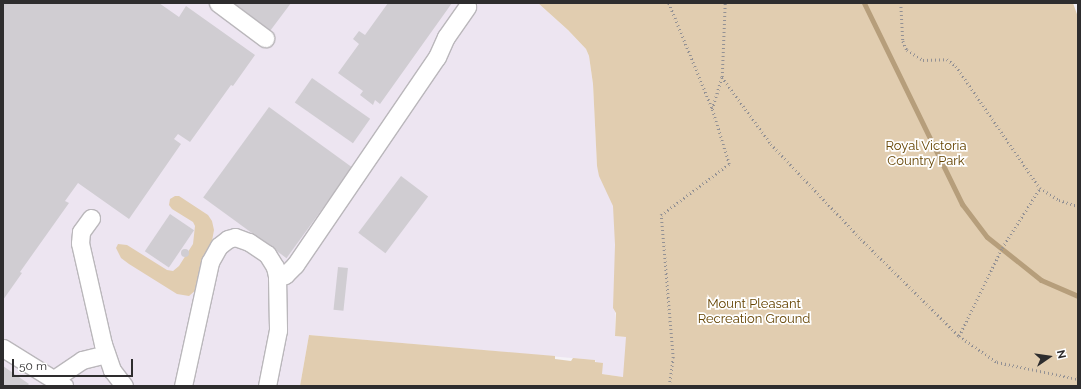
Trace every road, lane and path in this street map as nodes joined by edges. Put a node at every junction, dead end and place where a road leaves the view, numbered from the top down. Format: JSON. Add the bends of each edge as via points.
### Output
{"nodes":[{"id":1,"x":218,"y":3,"type":"edge"},
{"id":2,"x":669,"y":3,"type":"edge"},
{"id":3,"x":725,"y":3,"type":"edge"},
{"id":4,"x":902,"y":3,"type":"edge"},
{"id":5,"x":467,"y":7,"type":"dead end"},
{"id":6,"x":265,"y":38,"type":"dead end"},
{"id":7,"x":722,"y":76,"type":"junction"},
{"id":8,"x":712,"y":109,"type":"junction"},
{"id":9,"x":1040,"y":188,"type":"junction"},
{"id":10,"x":1078,"y":206,"type":"edge"},
{"id":11,"x":91,"y":218,"type":"dead end"},
{"id":12,"x":277,"y":278,"type":"junction"},
{"id":13,"x":959,"y":336,"type":"junction"},
{"id":14,"x":3,"y":348,"type":"edge"},
{"id":15,"x":106,"y":354,"type":"junction"},
{"id":16,"x":1078,"y":378,"type":"edge"},
{"id":17,"x":59,"y":383,"type":"edge"},
{"id":18,"x":124,"y":386,"type":"edge"},
{"id":19,"x":183,"y":386,"type":"edge"},
{"id":20,"x":267,"y":386,"type":"edge"},
{"id":21,"x":669,"y":386,"type":"edge"}],
"edges":[{"from":1,"to":6,"type":"lane"},
{"from":2,"to":8,"type":"path"},
{"from":3,"to":7,"type":"path"},
{"from":4,"to":9,"type":"path","via":[[903,41],[907,50],[923,60],[947,59],[956,66]]},
{"from":5,"to":12,"type":"lane","via":[[446,37],[437,57],[295,265],[285,275]]},
{"from":7,"to":8,"type":"path"},
{"from":7,"to":13,"type":"path","via":[[771,144],[861,239]]},
{"from":8,"to":21,"type":"path","via":[[729,164],[662,215],[673,358]]},
{"from":9,"to":10,"type":"path","via":[[1058,200]]},
{"from":9,"to":13,"type":"path","via":[[1002,248]]},
{"from":11,"to":15,"type":"lane","via":[[81,232],[80,243]]},
{"from":12,"to":19,"type":"lane","via":[[275,266],[270,258],[249,242],[231,238],[219,246],[210,262]]},
{"from":12,"to":20,"type":"lane","via":[[278,330]]},
{"from":13,"to":16,"type":"path","via":[[997,362]]},
{"from":14,"to":17,"type":"lane"},
{"from":15,"to":17,"type":"lane","via":[[82,360]]},
{"from":15,"to":18,"type":"lane","via":[[115,375]]}]}
